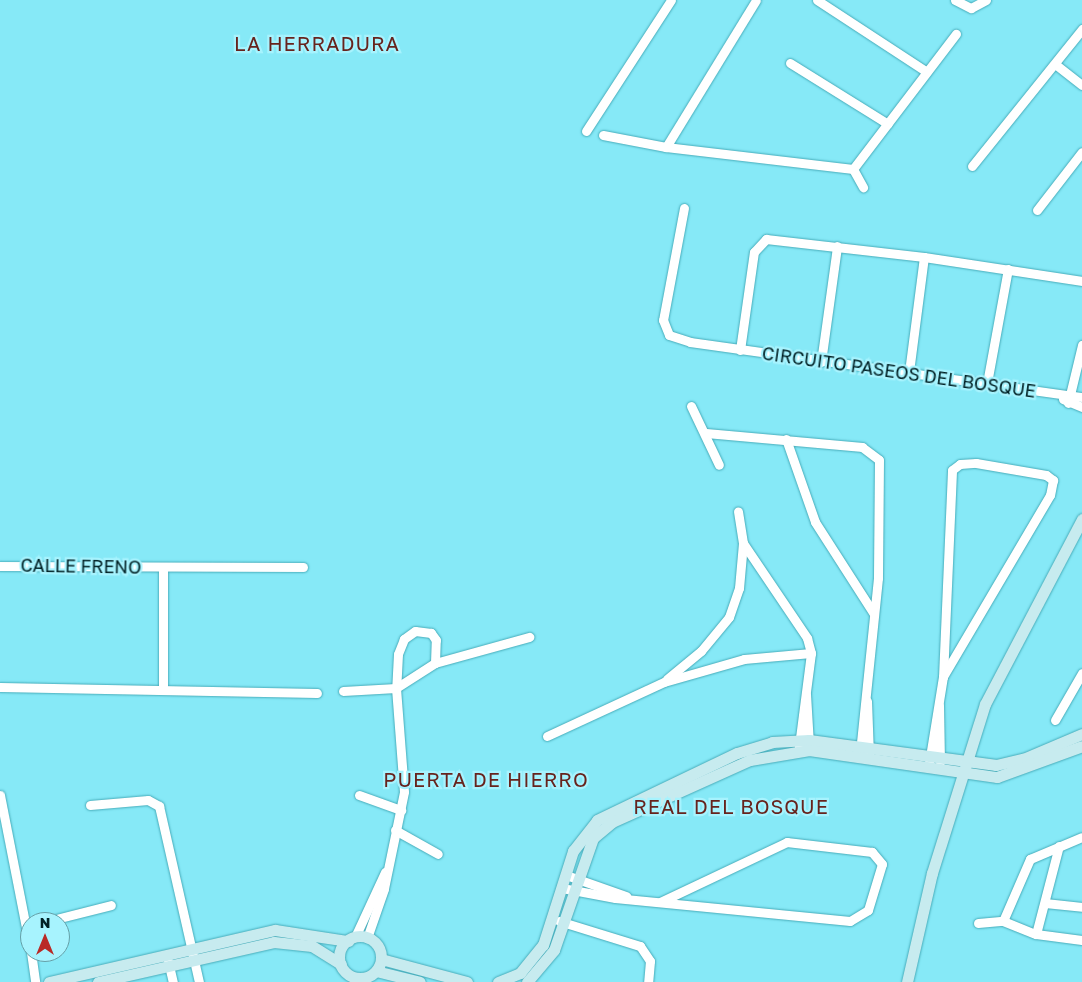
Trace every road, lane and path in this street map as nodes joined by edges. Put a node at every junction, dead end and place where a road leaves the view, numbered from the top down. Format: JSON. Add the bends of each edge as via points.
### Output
{"nodes":[{"id":1,"x":670,"y":0,"type":"edge"},
{"id":2,"x":756,"y":0,"type":"edge"},
{"id":3,"x":817,"y":0,"type":"edge"},
{"id":4,"x":955,"y":0,"type":"edge"},
{"id":5,"x":986,"y":1,"type":"edge"},
{"id":6,"x":1082,"y":29,"type":"edge"},
{"id":7,"x":956,"y":34,"type":"dead end"},
{"id":8,"x":790,"y":64,"type":"dead end"},
{"id":9,"x":1054,"y":64,"type":"junction"},
{"id":10,"x":927,"y":72,"type":"junction"},
{"id":11,"x":1082,"y":85,"type":"edge"},
{"id":12,"x":888,"y":124,"type":"junction"},
{"id":13,"x":586,"y":131,"type":"dead end"},
{"id":14,"x":603,"y":135,"type":"dead end"},
{"id":15,"x":666,"y":147,"type":"junction"},
{"id":16,"x":1082,"y":152,"type":"edge"},
{"id":17,"x":972,"y":166,"type":"dead end"},
{"id":18,"x":853,"y":169,"type":"junction"},
{"id":19,"x":863,"y":188,"type":"dead end"},
{"id":20,"x":684,"y":208,"type":"dead end"},
{"id":21,"x":1037,"y":210,"type":"dead end"},
{"id":22,"x":837,"y":246,"type":"junction"},
{"id":23,"x":924,"y":257,"type":"junction"},
{"id":24,"x":1008,"y":269,"type":"junction"},
{"id":25,"x":1082,"y":281,"type":"edge"},
{"id":26,"x":1082,"y":345,"type":"edge"},
{"id":27,"x":740,"y":350,"type":"junction"},
{"id":28,"x":821,"y":362,"type":"junction"},
{"id":29,"x":909,"y":372,"type":"junction"},
{"id":30,"x":987,"y":383,"type":"junction"},
{"id":31,"x":1082,"y":397,"type":"edge"},
{"id":32,"x":1069,"y":399,"type":"junction"},
{"id":33,"x":691,"y":406,"type":"dead end"},
{"id":34,"x":1082,"y":408,"type":"edge"},
{"id":35,"x":706,"y":433,"type":"junction"},
{"id":36,"x":786,"y":439,"type":"junction"},
{"id":37,"x":719,"y":466,"type":"dead end"},
{"id":38,"x":738,"y":510,"type":"dead end"},
{"id":39,"x":1082,"y":519,"type":"edge"},
{"id":40,"x":743,"y":543,"type":"junction"},
{"id":41,"x":0,"y":566,"type":"edge"},
{"id":42,"x":163,"y":567,"type":"junction"},
{"id":43,"x":303,"y":567,"type":"dead end"},
{"id":44,"x":874,"y":614,"type":"junction"},
{"id":45,"x":529,"y":637,"type":"dead end"},
{"id":46,"x":811,"y":653,"type":"junction"},
{"id":47,"x":435,"y":663,"type":"junction"},
{"id":48,"x":1082,"y":673,"type":"edge"},
{"id":49,"x":943,"y":677,"type":"junction"},
{"id":50,"x":664,"y":682,"type":"junction"},
{"id":51,"x":0,"y":687,"type":"edge"},
{"id":52,"x":162,"y":687,"type":"junction"},
{"id":53,"x":396,"y":688,"type":"junction"},
{"id":54,"x":343,"y":691,"type":"dead end"},
{"id":55,"x":317,"y":693,"type":"dead end"},
{"id":56,"x":1055,"y":720,"type":"dead end"},
{"id":57,"x":1082,"y":734,"type":"edge"},
{"id":58,"x":547,"y":736,"type":"dead end"},
{"id":59,"x":804,"y":745,"type":"junction"},
{"id":60,"x":1082,"y":746,"type":"edge"},
{"id":61,"x":864,"y":753,"type":"junction"},
{"id":62,"x":1028,"y":763,"type":"junction"},
{"id":63,"x":935,"y":764,"type":"junction"},
{"id":64,"x":965,"y":768,"type":"junction"},
{"id":65,"x":0,"y":795,"type":"edge"},
{"id":66,"x":359,"y":795,"type":"dead end"},
{"id":67,"x":90,"y":805,"type":"dead end"},
{"id":68,"x":401,"y":810,"type":"junction"},
{"id":69,"x":395,"y":830,"type":"junction"},
{"id":70,"x":1082,"y":837,"type":"edge"},
{"id":71,"x":1059,"y":846,"type":"junction"},
{"id":72,"x":438,"y":854,"type":"dead end"},
{"id":73,"x":386,"y":872,"type":"junction"},
{"id":74,"x":572,"y":877,"type":"junction"},
{"id":75,"x":567,"y":889,"type":"junction"},
{"id":76,"x":626,"y":896,"type":"junction"},
{"id":77,"x":660,"y":902,"type":"junction"},
{"id":78,"x":1045,"y":903,"type":"junction"},
{"id":79,"x":111,"y":905,"type":"dead end"},
{"id":80,"x":1082,"y":907,"type":"edge"},
{"id":81,"x":25,"y":912,"type":"edge"},
{"id":82,"x":70,"y":915,"type":"edge"},
{"id":83,"x":553,"y":919,"type":"junction"},
{"id":84,"x":1003,"y":921,"type":"junction"},
{"id":85,"x":564,"y":922,"type":"junction"},
{"id":86,"x":978,"y":923,"type":"dead end"},
{"id":87,"x":1036,"y":934,"type":"junction"},
{"id":88,"x":368,"y":938,"type":"junction"},
{"id":89,"x":351,"y":939,"type":"junction"},
{"id":90,"x":1082,"y":940,"type":"edge"},
{"id":91,"x":191,"y":947,"type":"junction"},
{"id":92,"x":168,"y":959,"type":"junction"},
{"id":93,"x":381,"y":959,"type":"junction"},
{"id":94,"x":194,"y":960,"type":"junction"},
{"id":95,"x":32,"y":962,"type":"edge"},
{"id":96,"x":341,"y":964,"type":"junction"},
{"id":97,"x":376,"y":971,"type":"junction"},
{"id":98,"x":515,"y":980,"type":"edge"},
{"id":99,"x":35,"y":982,"type":"edge"},
{"id":100,"x":49,"y":982,"type":"edge"},
{"id":101,"x":98,"y":982,"type":"edge"},
{"id":102,"x":173,"y":982,"type":"edge"},
{"id":103,"x":199,"y":982,"type":"edge"},
{"id":104,"x":420,"y":982,"type":"edge"},
{"id":105,"x":468,"y":982,"type":"edge"},
{"id":106,"x":648,"y":982,"type":"edge"},
{"id":107,"x":907,"y":982,"type":"edge"}],
"edges":[{"from":1,"to":13,"type":"street"},
{"from":2,"to":15,"type":"street"},
{"from":3,"to":10,"type":"street"},
{"from":4,"to":5,"type":"street","via":[[971,8]]},
{"from":6,"to":9,"type":"street"},
{"from":7,"to":10,"type":"street"},
{"from":8,"to":12,"type":"street"},
{"from":9,"to":11,"type":"street"},
{"from":9,"to":17,"type":"street"},
{"from":10,"to":12,"type":"street"},
{"from":12,"to":18,"type":"street"},
{"from":14,"to":15,"type":"street"},
{"from":15,"to":18,"type":"street"},
{"from":16,"to":21,"type":"street"},
{"from":18,"to":19,"type":"street"},
{"from":20,"to":27,"type":"street","name":"CIRCUITO PASEOS DEL BOSQUE","via":[[664,331],[690,342]]},
{"from":22,"to":23,"type":"street"},
{"from":22,"to":27,"type":"street","name":"CIRCUITO PASEOS DEL BOSQUE","via":[[762,241],[754,252]]},
{"from":22,"to":28,"type":"street"},
{"from":23,"to":24,"type":"street"},
{"from":23,"to":29,"type":"street"},
{"from":24,"to":25,"type":"street"},
{"from":24,"to":30,"type":"street"},
{"from":26,"to":32,"type":"street"},
{"from":27,"to":28,"type":"street","name":"CIRCUITO PASEOS DEL BOSQUE"},
{"from":28,"to":29,"type":"street","name":"CIRCUITO PASEOS DEL BOSQUE"},
{"from":29,"to":30,"type":"street","name":"CIRCUITO PASEOS DEL BOSQUE"},
{"from":30,"to":32,"type":"street","name":"CIRCUITO PASEOS DEL BOSQUE"},
{"from":31,"to":32,"type":"street","name":"CIRCUITO PASEOS DEL BOSQUE"},
{"from":32,"to":34,"type":"street","name":"CIRCUITO PASEOS DEL BOSQUE"},
{"from":33,"to":35,"type":"street"},
{"from":35,"to":36,"type":"street"},
{"from":35,"to":37,"type":"street"},
{"from":36,"to":44,"type":"street","via":[[815,522]]},
{"from":36,"to":44,"type":"street","via":[[862,447],[880,460]]},
{"from":38,"to":40,"type":"street"},
{"from":39,"to":64,"type":"street","via":[[997,675]]},
{"from":40,"to":46,"type":"street","via":[[803,627]]},
{"from":40,"to":50,"type":"street","via":[[739,588],[729,617],[701,651]]},
{"from":41,"to":42,"type":"street","name":"CALLE FRENO"},
{"from":42,"to":43,"type":"street","name":"CALLE FRENO"},
{"from":42,"to":52,"type":"street"},
{"from":44,"to":61,"type":"street"},
{"from":45,"to":47,"type":"street"},
{"from":46,"to":50,"type":"street","via":[[744,658]]},
{"from":46,"to":59,"type":"street"},
{"from":47,"to":53,"type":"street"},
{"from":47,"to":53,"type":"street","via":[[438,646],[431,633],[409,634],[398,654]]},
{"from":48,"to":56,"type":"street"},
{"from":49,"to":49,"type":"street","via":[[952,470],[960,464],[976,463],[1046,475],[1053,480],[1050,495]]},
{"from":49,"to":63,"type":"street"},
{"from":50,"to":58,"type":"street"},
{"from":51,"to":52,"type":"street"},
{"from":52,"to":55,"type":"street"},
{"from":53,"to":54,"type":"street"},
{"from":53,"to":68,"type":"street","via":[[404,750]]},
{"from":57,"to":62,"type":"street"},
{"from":59,"to":61,"type":"street"},
{"from":59,"to":74,"type":"street","via":[[737,753],[617,807],[578,840]]},
{"from":60,"to":62,"type":"street"},
{"from":61,"to":63,"type":"street"},
{"from":62,"to":64,"type":"street","via":[[997,777]]},
{"from":63,"to":64,"type":"street"},
{"from":64,"to":107,"type":"street","via":[[932,873]]},
{"from":65,"to":81,"type":"street"},
{"from":66,"to":68,"type":"street"},
{"from":67,"to":91,"type":"street","via":[[148,800],[159,806]]},
{"from":68,"to":69,"type":"street"},
{"from":69,"to":72,"type":"street"},
{"from":69,"to":73,"type":"street"},
{"from":70,"to":71,"type":"street"},
{"from":71,"to":78,"type":"street"},
{"from":71,"to":84,"type":"street","via":[[1026,863]]},
{"from":73,"to":88,"type":"street"},
{"from":73,"to":89,"type":"street"},
{"from":74,"to":75,"type":"street"},
{"from":74,"to":76,"type":"street"},
{"from":75,"to":76,"type":"street"},
{"from":75,"to":83,"type":"street"},
{"from":75,"to":85,"type":"street"},
{"from":76,"to":77,"type":"street"},
{"from":77,"to":77,"type":"street","via":[[850,921],[868,910],[882,864],[872,852],[787,842]]},
{"from":78,"to":80,"type":"street"},
{"from":78,"to":87,"type":"street"},
{"from":79,"to":82,"type":"street"},
{"from":83,"to":85,"type":"street"},
{"from":83,"to":98,"type":"street","via":[[543,945]]},
{"from":84,"to":86,"type":"street"},
{"from":84,"to":87,"type":"street"},
{"from":85,"to":98,"type":"street","via":[[554,950]]},
{"from":85,"to":106,"type":"street","via":[[640,946],[650,960]]},
{"from":87,"to":90,"type":"street"},
{"from":88,"to":89,"type":"street"},
{"from":88,"to":93,"type":"street","via":[[378,946]]},
{"from":89,"to":91,"type":"street","via":[[283,930]]},
{"from":89,"to":96,"type":"street","via":[[340,951]]},
{"from":91,"to":92,"type":"street"},
{"from":91,"to":94,"type":"street"},
{"from":92,"to":94,"type":"street"},
{"from":92,"to":100,"type":"street"},
{"from":92,"to":101,"type":"street"},
{"from":92,"to":102,"type":"street"},
{"from":93,"to":97,"type":"street"},
{"from":93,"to":105,"type":"street"},
{"from":94,"to":96,"type":"street","via":[[290,941],[312,946]]},
{"from":94,"to":103,"type":"street"},
{"from":95,"to":99,"type":"street"},
{"from":96,"to":97,"type":"street","via":[[356,977]]},
{"from":97,"to":104,"type":"street"}]}
